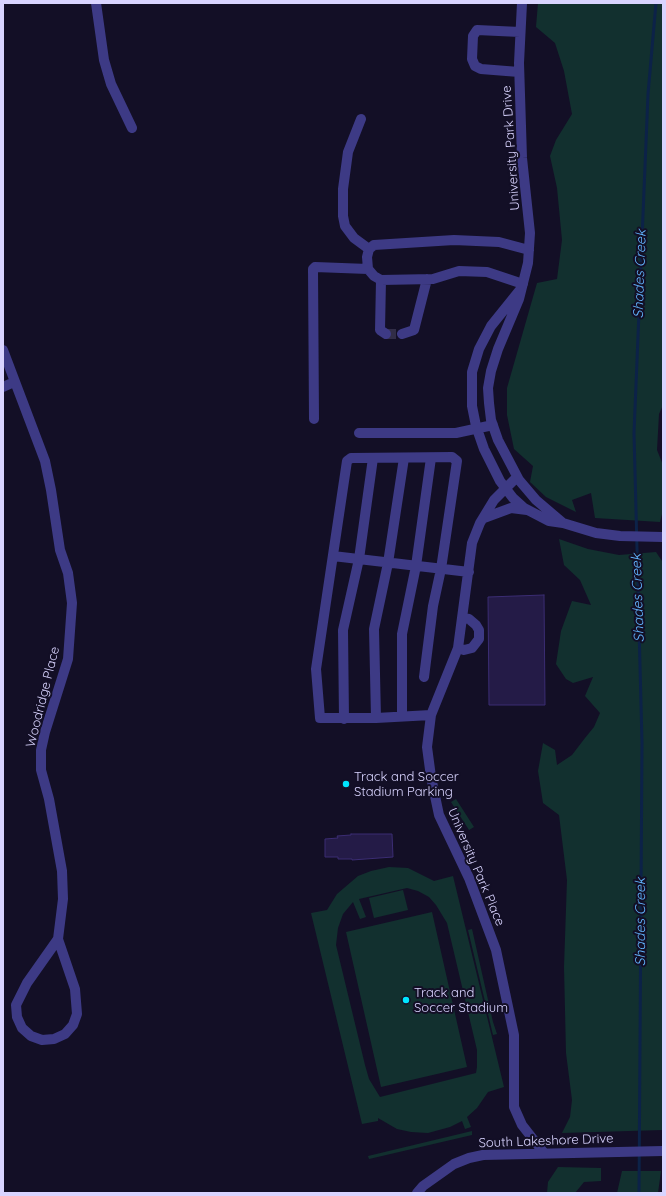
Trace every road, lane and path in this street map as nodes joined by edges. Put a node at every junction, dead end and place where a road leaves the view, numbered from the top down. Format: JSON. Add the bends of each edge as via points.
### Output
{"nodes":[{"id":1,"x":96,"y":3,"type":"edge"},
{"id":2,"x":522,"y":3,"type":"edge"},
{"id":3,"x":520,"y":32,"type":"junction"},
{"id":4,"x":519,"y":72,"type":"junction"},
{"id":5,"x":361,"y":119,"type":"dead end"},
{"id":6,"x":132,"y":128,"type":"dead end"},
{"id":7,"x":369,"y":249,"type":"junction"},
{"id":8,"x":529,"y":250,"type":"junction"},
{"id":9,"x":368,"y":269,"type":"junction"},
{"id":10,"x":427,"y":279,"type":"junction"},
{"id":11,"x":381,"y":280,"type":"junction"},
{"id":12,"x":521,"y":287,"type":"junction"},
{"id":13,"x":386,"y":334,"type":"dead end"},
{"id":14,"x":402,"y":334,"type":"tunnel mouth"},
{"id":15,"x":485,"y":337,"type":"junction"},
{"id":16,"x":501,"y":342,"type":"junction"},
{"id":17,"x":3,"y":350,"type":"edge"},
{"id":18,"x":14,"y":382,"type":"junction"},
{"id":19,"x":3,"y":387,"type":"edge"},
{"id":20,"x":314,"y":419,"type":"dead end"},
{"id":21,"x":493,"y":425,"type":"junction"},
{"id":22,"x":477,"y":429,"type":"junction"},
{"id":23,"x":359,"y":433,"type":"dead end"},
{"id":24,"x":373,"y":458,"type":"junction"},
{"id":25,"x":404,"y":458,"type":"junction"},
{"id":26,"x":431,"y":458,"type":"junction"},
{"id":27,"x":516,"y":477,"type":"junction"},
{"id":28,"x":505,"y":487,"type":"junction"},
{"id":29,"x":527,"y":510,"type":"junction"},
{"id":30,"x":484,"y":518,"type":"junction"},
{"id":31,"x":563,"y":522,"type":"junction"},
{"id":32,"x":663,"y":537,"type":"edge"},
{"id":33,"x":333,"y":556,"type":"junction"},
{"id":34,"x":359,"y":559,"type":"junction"},
{"id":35,"x":388,"y":563,"type":"junction"},
{"id":36,"x":416,"y":566,"type":"junction"},
{"id":37,"x":441,"y":569,"type":"junction"},
{"id":38,"x":469,"y":572,"type":"junction"},
{"id":39,"x":463,"y":618,"type":"junction"},
{"id":40,"x":458,"y":648,"type":"junction"},
{"id":41,"x":424,"y":677,"type":"dead end"},
{"id":42,"x":430,"y":715,"type":"junction"},
{"id":43,"x":402,"y":716,"type":"junction"},
{"id":44,"x":376,"y":718,"type":"junction"},
{"id":45,"x":344,"y":719,"type":"junction"},
{"id":46,"x":58,"y":939,"type":"junction"},
{"id":47,"x":662,"y":1151,"type":"edge"},
{"id":48,"x":549,"y":1153,"type":"junction"},
{"id":49,"x":418,"y":1193,"type":"edge"}],
"edges":[{"from":1,"to":6,"type":"street","via":[[104,60],[111,84]]},
{"from":2,"to":3,"type":"street","name":"University Park Drive"},
{"from":3,"to":4,"type":"street","name":"University Park Drive"},
{"from":3,"to":4,"type":"street","via":[[477,30],[473,36],[472,59],[475,66],[481,69]]},
{"from":4,"to":8,"type":"street","name":"University Park Drive"},
{"from":5,"to":7,"type":"street","via":[[348,152],[342,216],[345,226],[354,238]]},
{"from":7,"to":8,"type":"street","via":[[374,245],[454,240],[499,242]]},
{"from":7,"to":9,"type":"street","via":[[366,257]]},
{"from":8,"to":12,"type":"street","name":"University Park Drive"},
{"from":9,"to":11,"type":"street"},
{"from":9,"to":20,"type":"street","via":[[313,269]]},
{"from":10,"to":11,"type":"street"},
{"from":10,"to":12,"type":"street","via":[[459,271],[487,272]]},
{"from":10,"to":14,"type":"street","via":[[414,330]]},
{"from":11,"to":13,"type":"street","via":[[380,330]]},
{"from":12,"to":15,"type":"street","name":"University Park Drive"},
{"from":12,"to":16,"type":"street","name":"University Park Drive","via":[[519,299]]},
{"from":15,"to":16,"type":"street"},
{"from":15,"to":22,"type":"street","name":"University Park Drive","via":[[472,372],[472,406]]},
{"from":16,"to":21,"type":"street","name":"University Park Drive","via":[[488,388]]},
{"from":17,"to":18,"type":"street","name":"Woodridge Place"},
{"from":18,"to":19,"type":"street"},
{"from":18,"to":46,"type":"street","name":"Woodridge Place","via":[[45,461],[72,603],[68,659],[41,750],[41,770],[62,871],[63,899]]},
{"from":21,"to":22,"type":"street"},
{"from":21,"to":27,"type":"street","name":"University Park Drive"},
{"from":22,"to":23,"type":"street","via":[[456,433]]},
{"from":22,"to":28,"type":"street","name":"University Park Drive","via":[[492,466]]},
{"from":24,"to":25,"type":"street"},
{"from":24,"to":33,"type":"street","via":[[351,458],[347,461]]},
{"from":24,"to":34,"type":"street"},
{"from":25,"to":26,"type":"street"},
{"from":25,"to":35,"type":"street"},
{"from":26,"to":36,"type":"street"},
{"from":26,"to":37,"type":"street","via":[[452,457],[457,461]]},
{"from":27,"to":28,"type":"street","name":"University Park Place"},
{"from":27,"to":31,"type":"street","name":"University Park Drive","via":[[527,491]]},
{"from":28,"to":29,"type":"street","name":"University Park Drive"},
{"from":28,"to":30,"type":"street","name":"University Park Place"},
{"from":29,"to":30,"type":"street","via":[[507,509]]},
{"from":29,"to":31,"type":"street","name":"University Park Drive","via":[[549,521]]},
{"from":30,"to":38,"type":"street","name":"University Park Place","via":[[472,543]]},
{"from":31,"to":32,"type":"street","name":"University Park Drive","via":[[596,533]]},
{"from":33,"to":34,"type":"street"},
{"from":33,"to":45,"type":"street","via":[[316,669],[320,718]]},
{"from":34,"to":35,"type":"street"},
{"from":34,"to":45,"type":"street","via":[[343,630]]},
{"from":35,"to":36,"type":"street"},
{"from":35,"to":44,"type":"street","via":[[374,629]]},
{"from":36,"to":37,"type":"street"},
{"from":36,"to":43,"type":"street","via":[[402,634]]},
{"from":37,"to":38,"type":"street"},
{"from":37,"to":41,"type":"street","via":[[433,606]]},
{"from":38,"to":39,"type":"street","name":"University Park Place"},
{"from":39,"to":40,"type":"street","name":"University Park Place"},
{"from":39,"to":40,"type":"street","via":[[476,625],[479,639],[472,648]]},
{"from":40,"to":42,"type":"street","name":"University Park Place"},
{"from":42,"to":43,"type":"street"},
{"from":42,"to":48,"type":"street","name":"University Park Place","via":[[428,747],[439,815],[469,878],[496,950],[514,1035],[514,1107],[522,1125]]},
{"from":43,"to":44,"type":"street"},
{"from":44,"to":45,"type":"street"},
{"from":46,"to":46,"type":"street","name":"Woodridge Place","via":[[27,983],[16,1005],[17,1017],[22,1028],[31,1036],[42,1040],[54,1039],[65,1034],[73,1025],[77,1014],[75,989]]},
{"from":47,"to":48,"type":"street","name":"South Lakeshore Drive"},
{"from":48,"to":49,"type":"street","name":"South Lakeshore Drive","via":[[483,1155],[469,1158],[440,1173]]}]}
